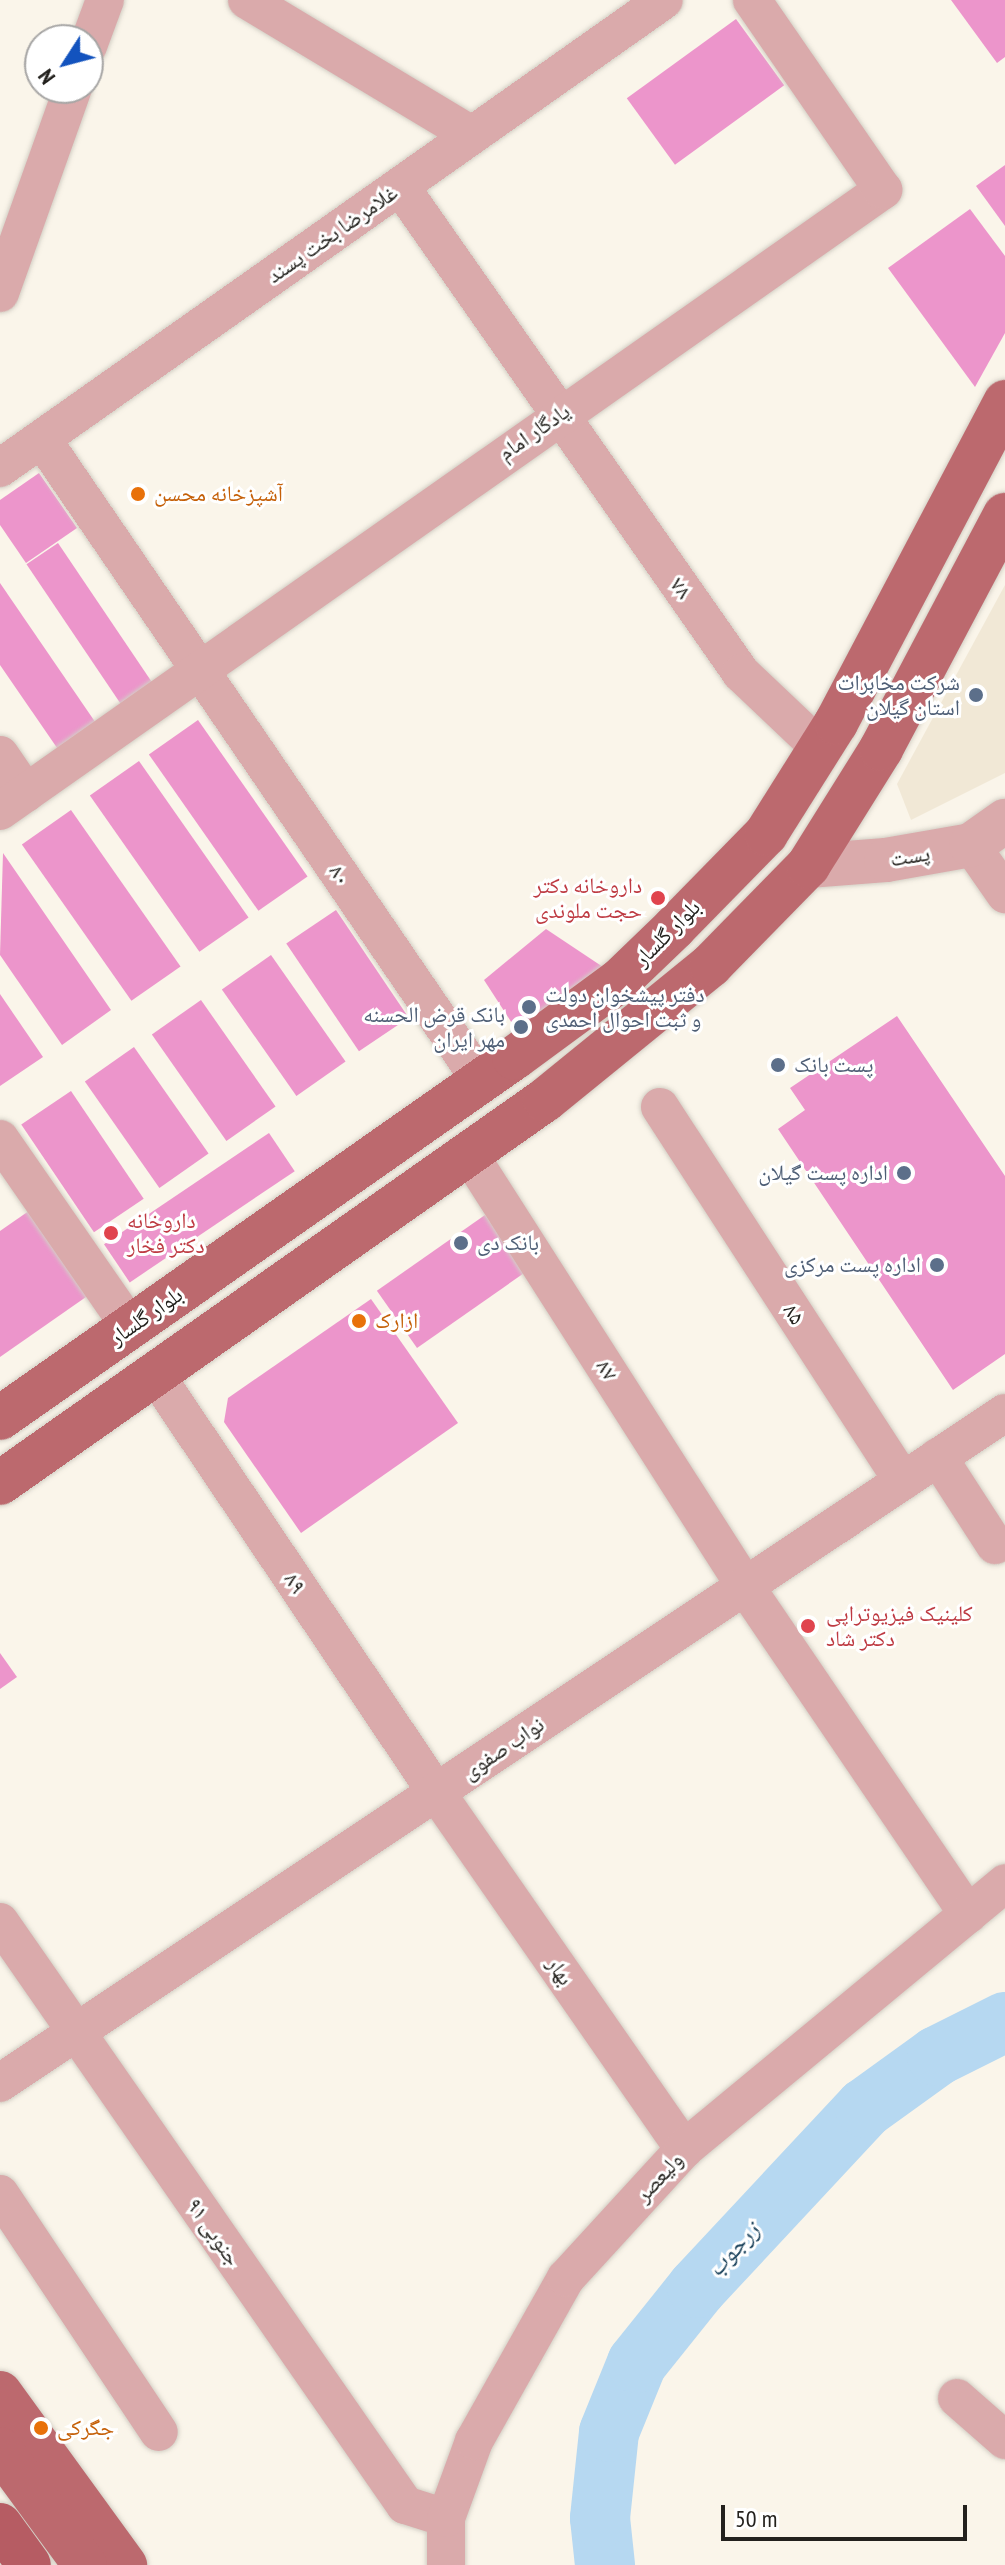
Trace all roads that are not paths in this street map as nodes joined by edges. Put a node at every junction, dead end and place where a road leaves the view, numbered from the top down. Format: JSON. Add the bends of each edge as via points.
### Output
{"nodes":[{"id":1,"x":105,"y":0,"type":"edge"},
{"id":2,"x":247,"y":0,"type":"edge"},
{"id":3,"x":664,"y":0,"type":"edge"},
{"id":4,"x":752,"y":0,"type":"edge"},
{"id":5,"x":96,"y":24,"type":"edge"},
{"id":6,"x":67,"y":104,"type":"edge"},
{"id":7,"x":472,"y":135,"type":"junction"},
{"id":8,"x":400,"y":186,"type":"junction"},
{"id":9,"x":0,"y":293,"type":"edge"},
{"id":10,"x":1005,"y":402,"type":"edge"},
{"id":11,"x":557,"y":415,"type":"junction"},
{"id":12,"x":42,"y":439,"type":"junction"},
{"id":13,"x":0,"y":468,"type":"edge"},
{"id":14,"x":1005,"y":515,"type":"edge"},
{"id":15,"x":200,"y":669,"type":"junction"},
{"id":16,"x":820,"y":748,"type":"junction"},
{"id":17,"x":0,"y":755,"type":"edge"},
{"id":18,"x":13,"y":802,"type":"edge"},
{"id":19,"x":988,"y":833,"type":"edge"},
{"id":20,"x":808,"y":866,"type":"junction"},
{"id":21,"x":1005,"y":894,"type":"edge"},
{"id":22,"x":481,"y":1081,"type":"junction"},
{"id":23,"x":660,"y":1107,"type":"dead end"},
{"id":24,"x":0,"y":1139,"type":"edge"},
{"id":25,"x":469,"y":1154,"type":"junction"},
{"id":26,"x":130,"y":1327,"type":"junction"},
{"id":27,"x":155,"y":1374,"type":"junction"},
{"id":28,"x":1005,"y":1413,"type":"edge"},
{"id":29,"x":0,"y":1418,"type":"edge"},
{"id":30,"x":938,"y":1457,"type":"junction"},
{"id":31,"x":903,"y":1481,"type":"junction"},
{"id":32,"x":0,"y":1483,"type":"edge"},
{"id":33,"x":995,"y":1545,"type":"dead end"},
{"id":34,"x":745,"y":1586,"type":"junction"},
{"id":35,"x":436,"y":1792,"type":"junction"},
{"id":36,"x":1005,"y":1883,"type":"edge"},
{"id":37,"x":968,"y":1914,"type":"junction"},
{"id":38,"x":0,"y":1922,"type":"edge"},
{"id":39,"x":75,"y":2033,"type":"junction"},
{"id":40,"x":0,"y":2083,"type":"edge"},
{"id":41,"x":684,"y":2149,"type":"junction"},
{"id":42,"x":0,"y":2194,"type":"edge"},
{"id":43,"x":0,"y":2393,"type":"edge"},
{"id":44,"x":957,"y":2398,"type":"dead end"},
{"id":45,"x":159,"y":2432,"type":"dead end"},
{"id":46,"x":1005,"y":2440,"type":"edge"},
{"id":47,"x":0,"y":2449,"type":"edge"},
{"id":48,"x":446,"y":2518,"type":"junction"},
{"id":49,"x":0,"y":2525,"type":"edge"},
{"id":50,"x":29,"y":2565,"type":"edge"},
{"id":51,"x":85,"y":2565,"type":"edge"},
{"id":52,"x":125,"y":2565,"type":"edge"},
{"id":53,"x":446,"y":2565,"type":"edge"}],
"edges":[{"from":1,"to":5,"type":"street"},
{"from":2,"to":7,"type":"street"},
{"from":3,"to":7,"type":"street","name":"غلامرضا بخت پسند"},
{"from":4,"to":11,"type":"street","name":"یادگار امام","via":[[883,190]]},
{"from":6,"to":9,"type":"street"},
{"from":7,"to":8,"type":"street","name":"غلامرضا بخت پسند"},
{"from":8,"to":11,"type":"street","name":"۷۸"},
{"from":8,"to":12,"type":"street","name":"غلامرضا بخت پسند"},
{"from":10,"to":16,"type":"main road","name":"بلوار گلسار"},
{"from":11,"to":15,"type":"street","name":"یادگار امام"},
{"from":11,"to":16,"type":"street","name":"۷۸","via":[[741,673]]},
{"from":12,"to":13,"type":"street","name":"غلامرضا بخت پسند"},
{"from":12,"to":15,"type":"street","name":"۸۰"},
{"from":14,"to":20,"type":"main road","via":[[881,749]]},
{"from":15,"to":18,"type":"street","name":"یادگار امام"},
{"from":15,"to":22,"type":"street","name":"۸۰"},
{"from":16,"to":22,"type":"main road","name":"بلوار گلسار","via":[[766,834],[631,970]]},
{"from":17,"to":18,"type":"street"},
{"from":19,"to":20,"type":"street","name":"پست"},
{"from":19,"to":21,"type":"street"},
{"from":20,"to":25,"type":"main road","via":[[711,965],[630,1035]]},
{"from":22,"to":26,"type":"main road","name":"بلوار گلسار"},
{"from":23,"to":31,"type":"street","name":"۸۵"},
{"from":24,"to":26,"type":"street"},
{"from":25,"to":27,"type":"main road"},
{"from":25,"to":34,"type":"street","name":"۸۷"},
{"from":26,"to":29,"type":"main road","name":"بلوار گلسار"},
{"from":27,"to":32,"type":"main road"},
{"from":27,"to":35,"type":"street","name":"۸۹"},
{"from":28,"to":30,"type":"street","name":"نواب صفوی"},
{"from":30,"to":31,"type":"street","name":"نواب صفوی"},
{"from":30,"to":33,"type":"street"},
{"from":31,"to":34,"type":"street","name":"نواب صفوی"},
{"from":34,"to":35,"type":"street","name":"نواب صفوی"},
{"from":34,"to":37,"type":"street","name":"۸۷"},
{"from":35,"to":39,"type":"street","name":"نواب صفوی"},
{"from":35,"to":41,"type":"street","name":"بهار"},
{"from":36,"to":37,"type":"street","name":"ولیعصر"},
{"from":37,"to":41,"type":"street","name":"ولیعصر"},
{"from":38,"to":39,"type":"street","name":"۹۱ جنوبی"},
{"from":39,"to":40,"type":"street","name":"نواب صفوی"},
{"from":39,"to":48,"type":"street","name":"۹۱ جنوبی","via":[[405,2505]]},
{"from":41,"to":48,"type":"street","name":"ولیعصر","via":[[566,2278],[474,2441]]},
{"from":42,"to":45,"type":"street"},
{"from":43,"to":52,"type":"main road"},
{"from":44,"to":46,"type":"street"},
{"from":47,"to":51,"type":"main road"},
{"from":48,"to":53,"type":"street","name":"ولیعصر"},
{"from":49,"to":50,"type":"highway"}]}
